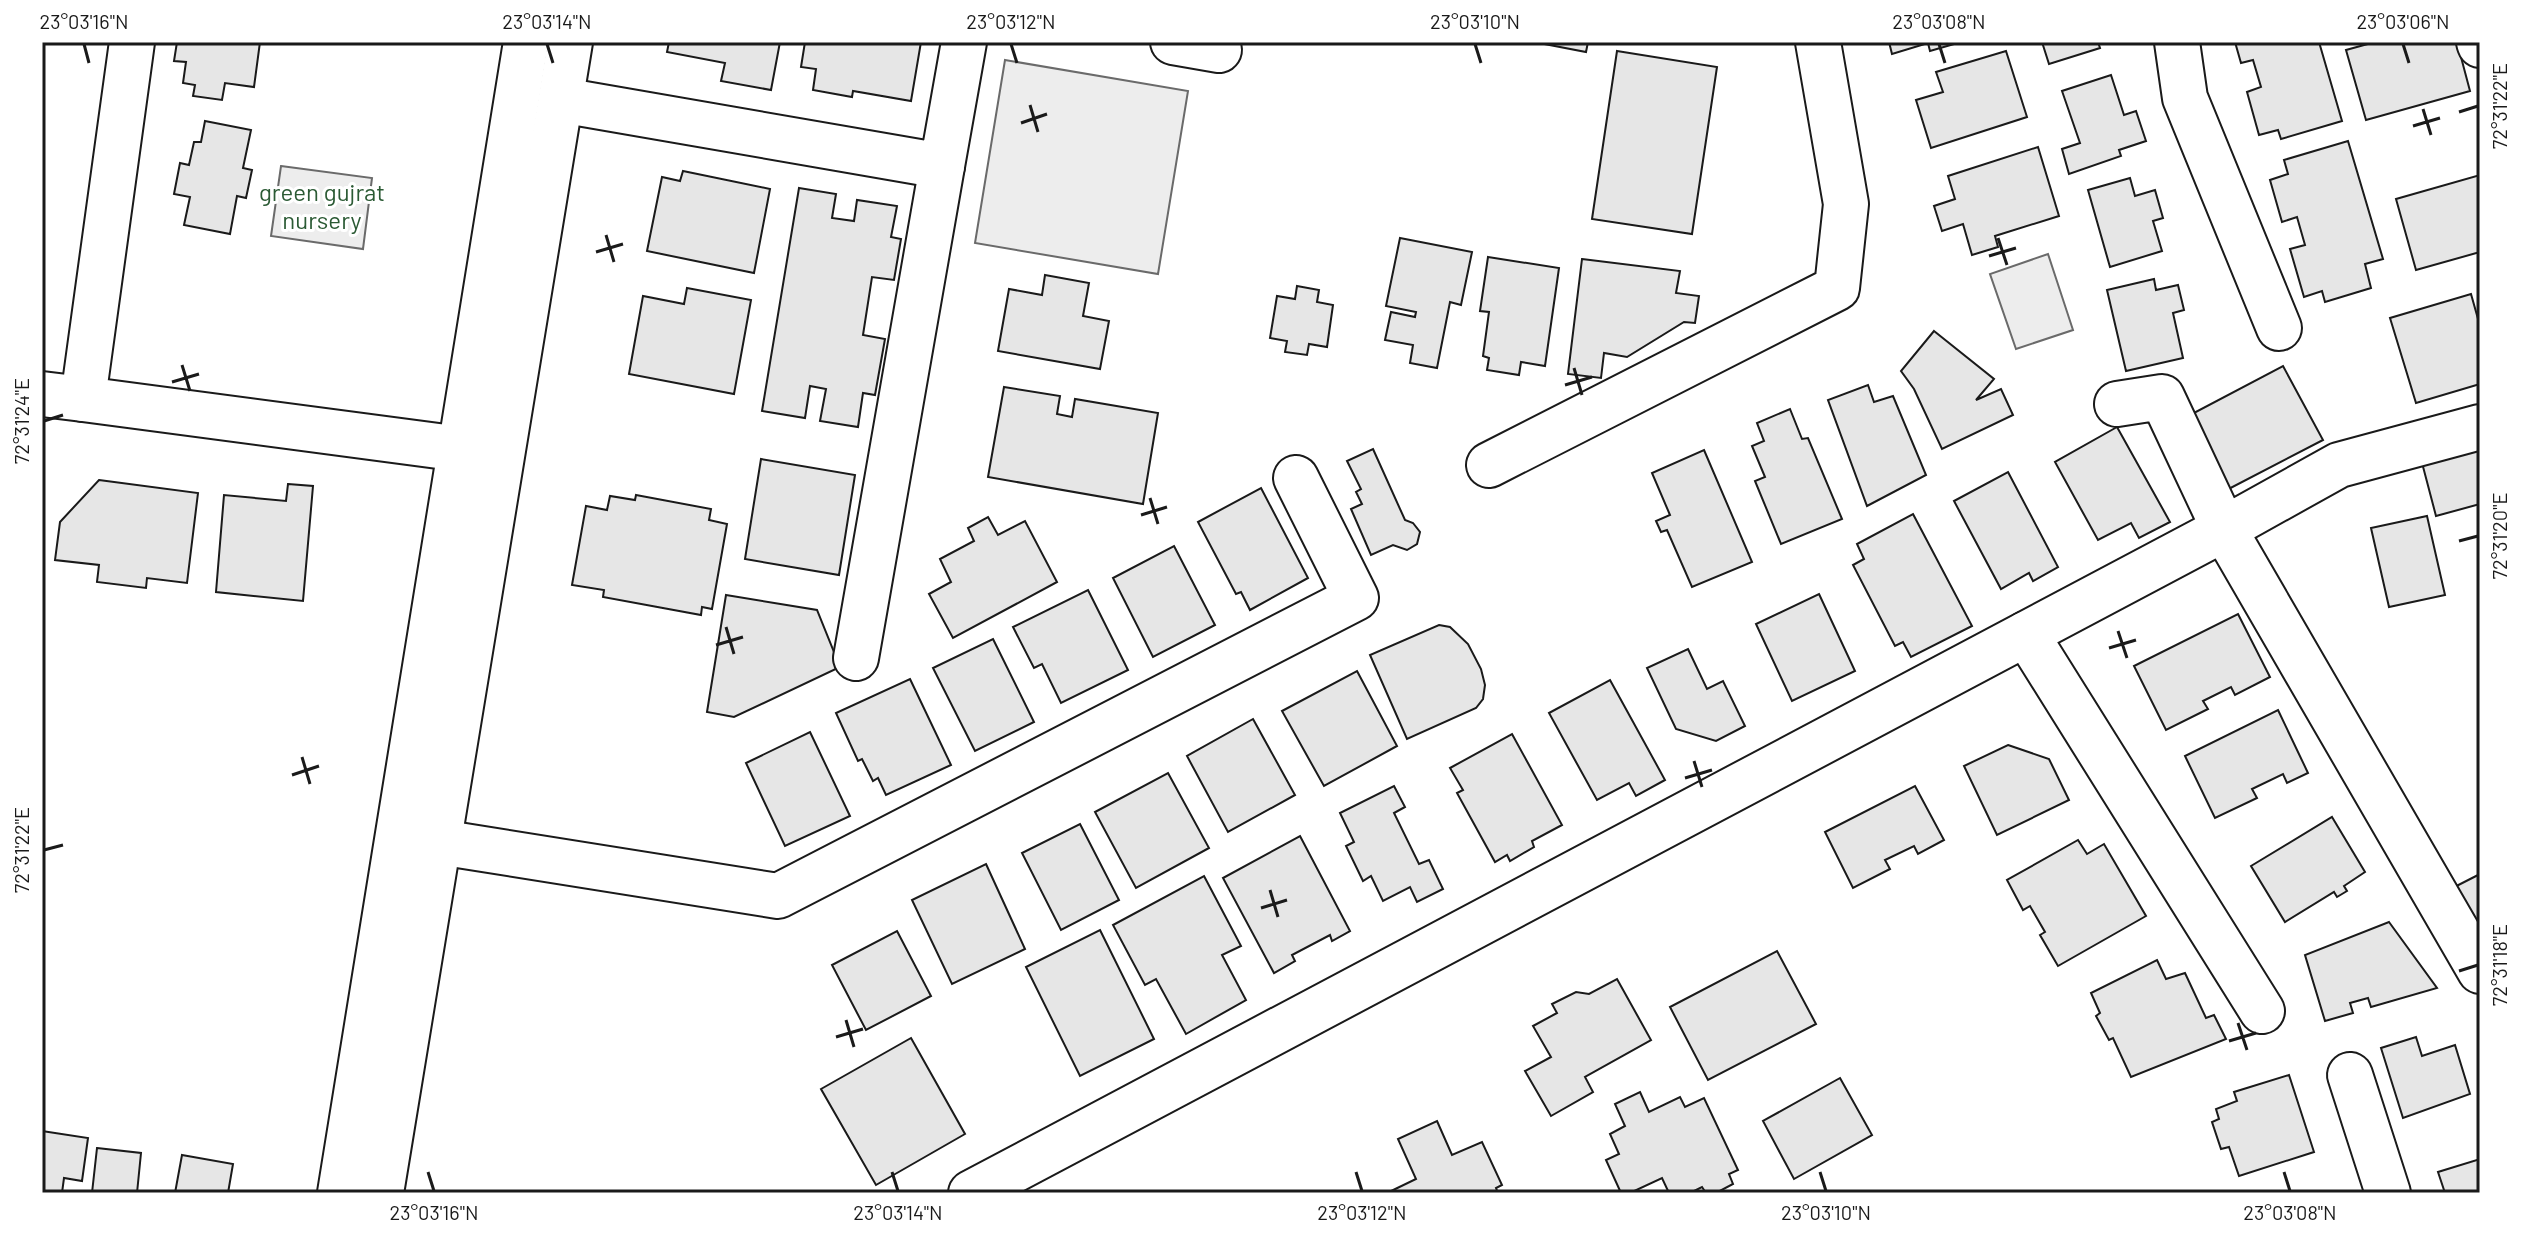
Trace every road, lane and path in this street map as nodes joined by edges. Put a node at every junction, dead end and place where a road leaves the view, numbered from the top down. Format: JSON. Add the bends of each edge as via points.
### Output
{"nodes":[{"id":1,"x":132,"y":42,"type":"edge"},
{"id":2,"x":526,"y":42,"type":"edge"},
{"id":3,"x":570,"y":42,"type":"edge"},
{"id":4,"x":964,"y":42,"type":"edge"},
{"id":5,"x":1173,"y":42,"type":"edge"},
{"id":6,"x":1818,"y":42,"type":"edge"},
{"id":7,"x":2177,"y":42,"type":"edge"},
{"id":8,"x":1219,"y":50,"type":"dead end"},
{"id":9,"x":561,"y":100,"type":"junction"},
{"id":10,"x":942,"y":166,"type":"junction"},
{"id":11,"x":2279,"y":328,"type":"dead end"},
{"id":12,"x":63,"y":396,"type":"edge"},
{"id":13,"x":2117,"y":404,"type":"dead end"},
{"id":14,"x":2480,"y":427,"type":"edge"},
{"id":15,"x":461,"y":449,"type":"junction"},
{"id":16,"x":1489,"y":465,"type":"dead end"},
{"id":17,"x":1296,"y":478,"type":"dead end"},
{"id":18,"x":2224,"y":529,"type":"junction"},
{"id":19,"x":2026,"y":634,"type":"junction"},
{"id":20,"x":856,"y":658,"type":"dead end"},
{"id":21,"x":439,"y":842,"type":"junction"},
{"id":22,"x":2480,"y":971,"type":"edge"},
{"id":23,"x":2262,"y":1011,"type":"dead end"},
{"id":24,"x":2350,"y":1075,"type":"dead end"},
{"id":25,"x":340,"y":1193,"type":"edge"},
{"id":26,"x":381,"y":1193,"type":"edge"},
{"id":27,"x":971,"y":1193,"type":"edge"},
{"id":28,"x":2388,"y":1193,"type":"edge"}],
"edges":[{"from":1,"to":12,"type":"street"},
{"from":2,"to":15,"type":"street"},
{"from":3,"to":9,"type":"street"},
{"from":4,"to":10,"type":"street"},
{"from":5,"to":8,"type":"street"},
{"from":6,"to":16,"type":"street","via":[[1846,204],[1837,288]]},
{"from":7,"to":11,"type":"street","via":[[2185,98]]},
{"from":9,"to":10,"type":"street"},
{"from":9,"to":21,"type":"street"},
{"from":10,"to":20,"type":"street"},
{"from":12,"to":15,"type":"street"},
{"from":13,"to":18,"type":"street","via":[[2162,397]]},
{"from":14,"to":18,"type":"street","via":[[2339,465]]},
{"from":15,"to":25,"type":"street"},
{"from":17,"to":21,"type":"street","via":[[1356,598],[778,896]]},
{"from":18,"to":19,"type":"street"},
{"from":18,"to":22,"type":"street"},
{"from":19,"to":23,"type":"street"},
{"from":19,"to":27,"type":"street"},
{"from":21,"to":26,"type":"street"},
{"from":24,"to":28,"type":"street"}]}
